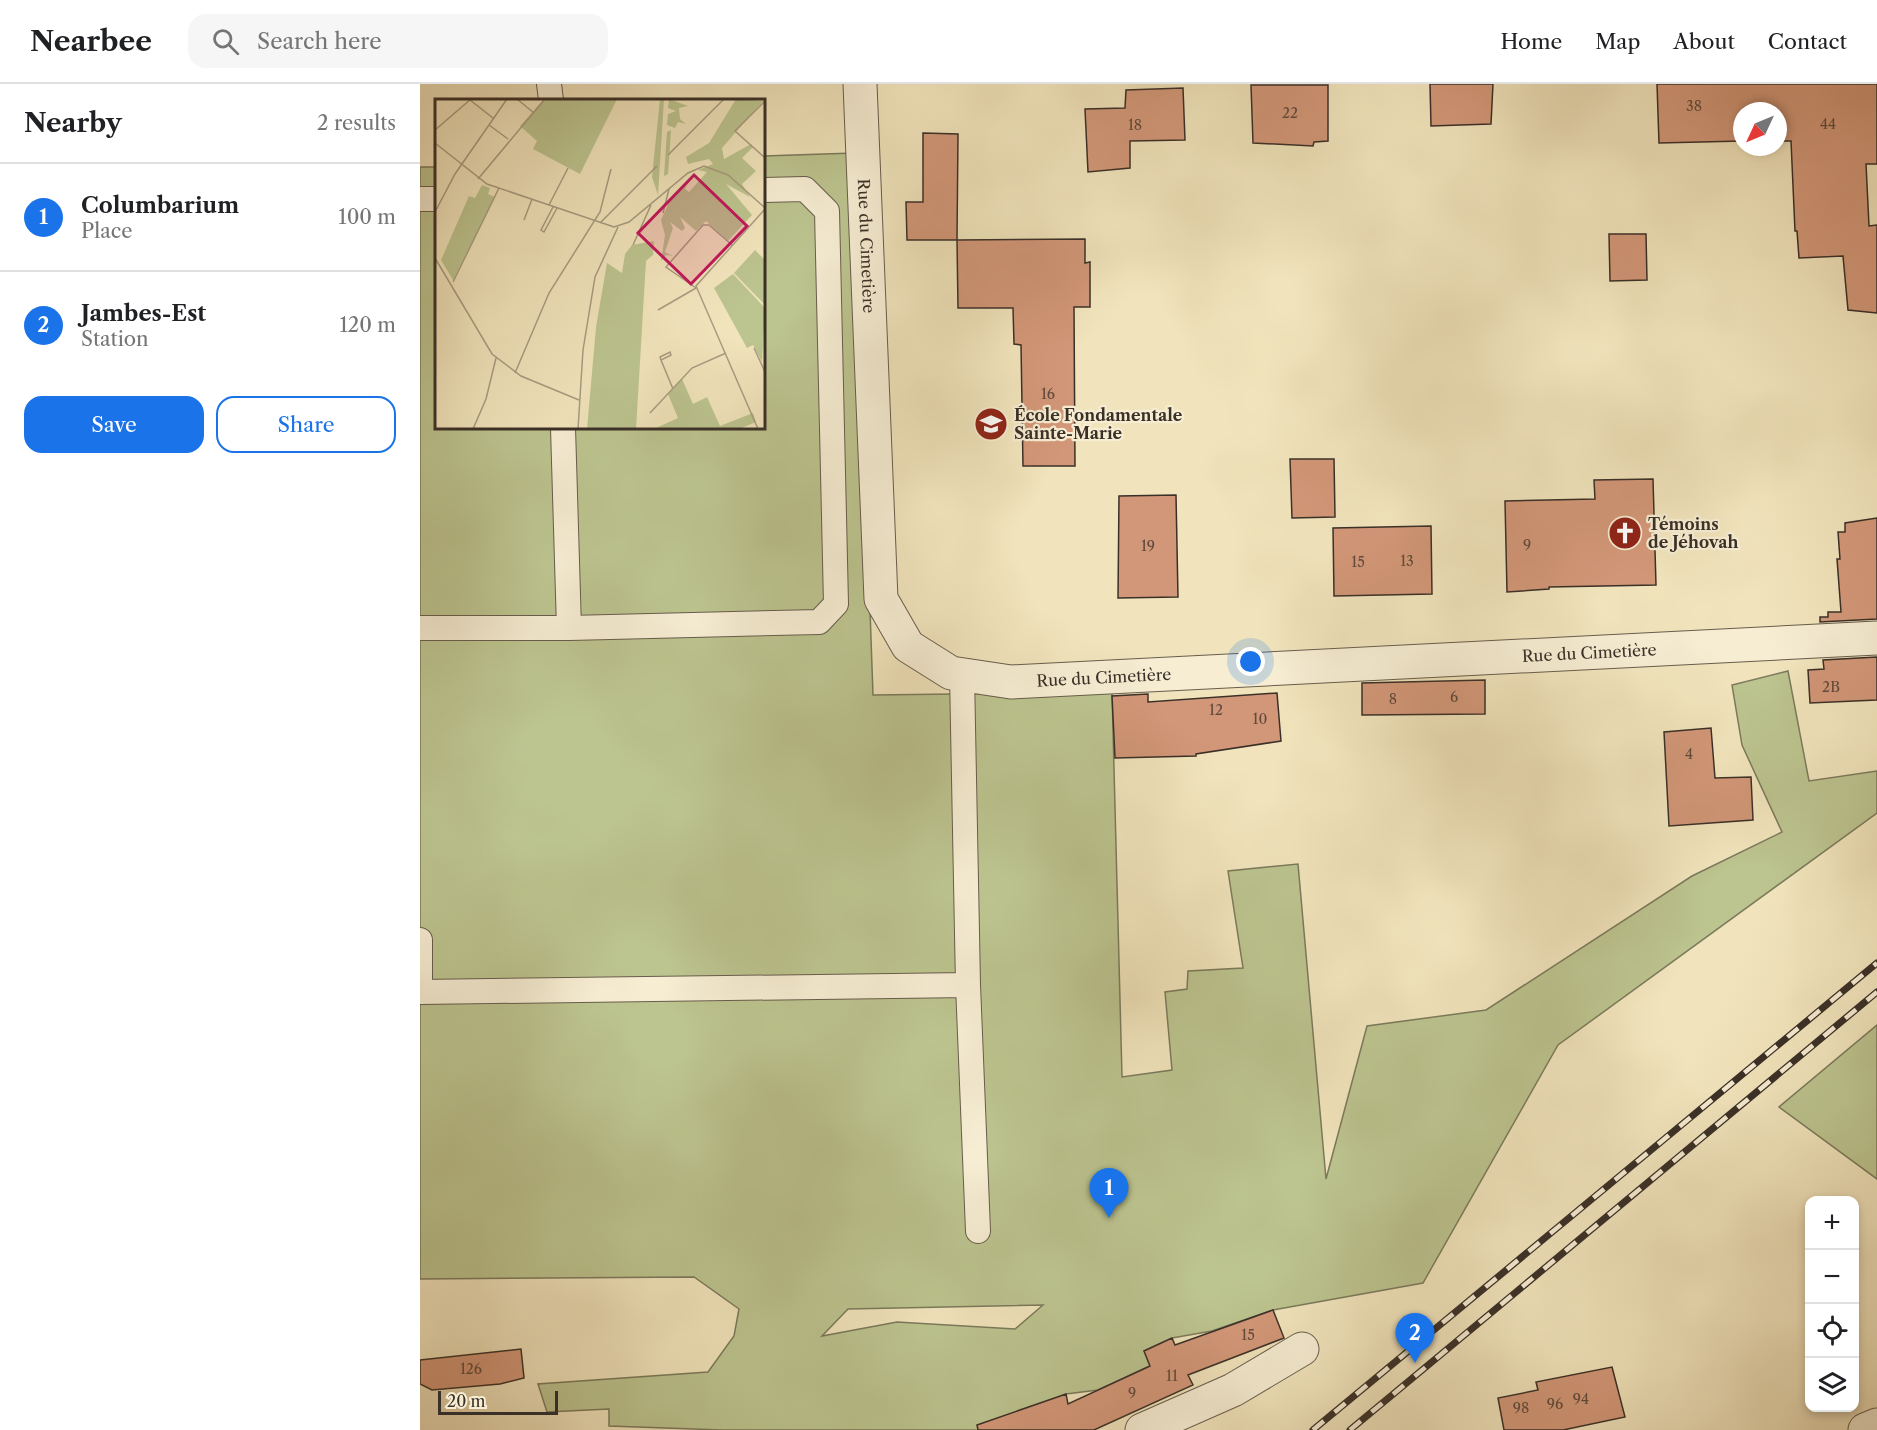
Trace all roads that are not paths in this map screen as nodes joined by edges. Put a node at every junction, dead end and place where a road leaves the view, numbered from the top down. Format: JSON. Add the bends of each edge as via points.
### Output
{"nodes":[{"id":1,"x":549,"y":84,"type":"edge"},
{"id":2,"x":860,"y":84,"type":"edge"},
{"id":3,"x":551,"y":99,"type":"edge"},
{"id":4,"x":765,"y":190,"type":"edge"},
{"id":5,"x":563,"y":429,"type":"edge"},
{"id":6,"x":420,"y":628,"type":"edge"},
{"id":7,"x":569,"y":628,"type":"junction"},
{"id":8,"x":1877,"y":638,"type":"edge"},
{"id":9,"x":962,"y":675,"type":"junction"},
{"id":10,"x":420,"y":940,"type":"edge"},
{"id":11,"x":968,"y":985,"type":"junction"},
{"id":12,"x":420,"y":992,"type":"edge"},
{"id":13,"x":978,"y":1230,"type":"dead end"},
{"id":14,"x":1302,"y":1348,"type":"dead end"},
{"id":15,"x":1877,"y":1425,"type":"edge"},
{"id":16,"x":1142,"y":1430,"type":"edge"},
{"id":17,"x":1865,"y":1430,"type":"edge"}],
"edges":[{"from":1,"to":3,"type":"lane"},
{"from":2,"to":9,"type":"street","name":"Rue du Cimetière","via":[[881,599],[908,646],[951,673]]},
{"from":4,"to":7,"type":"lane","via":[[805,189],[827,211],[836,604],[819,622]]},
{"from":5,"to":7,"type":"lane"},
{"from":6,"to":7,"type":"lane"},
{"from":8,"to":9,"type":"street","name":"Rue du Cimetière","via":[[1011,682]]},
{"from":9,"to":11,"type":"lane"},
{"from":10,"to":12,"type":"lane"},
{"from":11,"to":12,"type":"lane"},
{"from":11,"to":13,"type":"lane"},
{"from":14,"to":16,"type":"street","via":[[1233,1390]]},
{"from":15,"to":17,"type":"street"}]}
